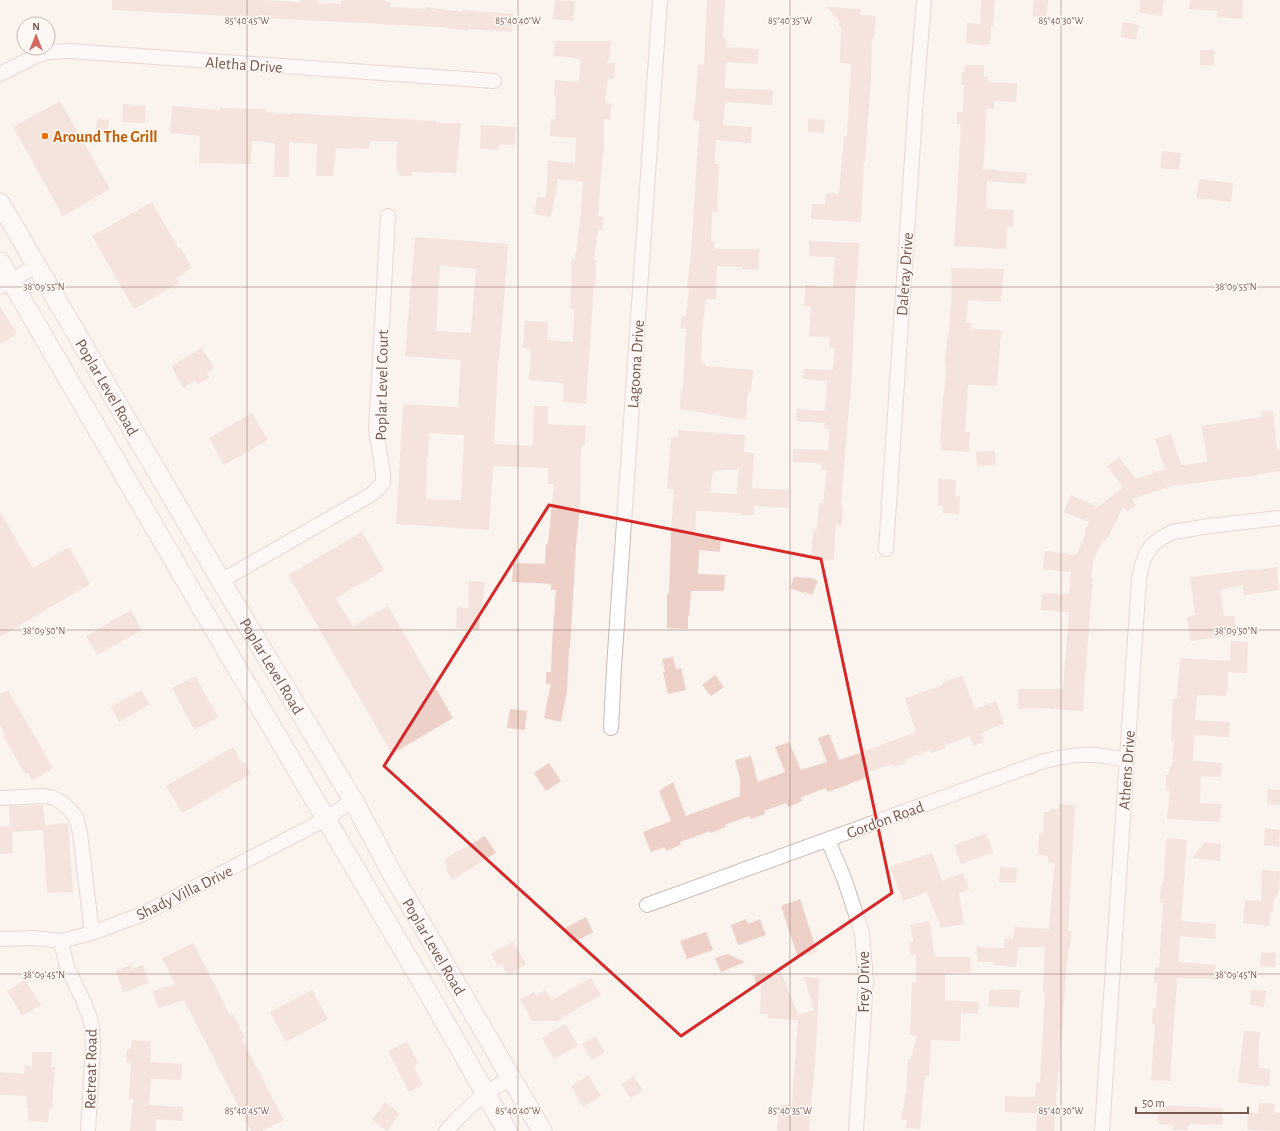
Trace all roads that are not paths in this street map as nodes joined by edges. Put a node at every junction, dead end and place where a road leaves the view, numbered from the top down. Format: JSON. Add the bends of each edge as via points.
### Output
{"nodes":[{"id":1,"x":660,"y":0,"type":"edge"},
{"id":2,"x":924,"y":0,"type":"edge"},
{"id":3,"x":0,"y":74,"type":"edge"},
{"id":4,"x":494,"y":81,"type":"dead end"},
{"id":5,"x":0,"y":203,"type":"edge"},
{"id":6,"x":388,"y":216,"type":"dead end"},
{"id":7,"x":0,"y":262,"type":"edge"},
{"id":8,"x":36,"y":266,"type":"junction"},
{"id":9,"x":5,"y":284,"type":"edge"},
{"id":10,"x":1280,"y":518,"type":"edge"},
{"id":11,"x":886,"y":549,"type":"dead end"},
{"id":12,"x":221,"y":581,"type":"junction"},
{"id":13,"x":611,"y":728,"type":"dead end"},
{"id":14,"x":1126,"y":760,"type":"junction"},
{"id":15,"x":0,"y":798,"type":"edge"},
{"id":16,"x":353,"y":800,"type":"junction"},
{"id":17,"x":326,"y":819,"type":"junction"},
{"id":18,"x":828,"y":840,"type":"junction"},
{"id":19,"x":647,"y":905,"type":"dead end"},
{"id":20,"x":92,"y":933,"type":"junction"},
{"id":21,"x":0,"y":938,"type":"edge"},
{"id":22,"x":61,"y":941,"type":"junction"},
{"id":23,"x":511,"y":1078,"type":"junction"},
{"id":24,"x":485,"y":1094,"type":"junction"},
{"id":25,"x":88,"y":1131,"type":"edge"},
{"id":26,"x":446,"y":1131,"type":"edge"},
{"id":27,"x":507,"y":1131,"type":"edge"},
{"id":28,"x":542,"y":1131,"type":"edge"},
{"id":29,"x":856,"y":1131,"type":"edge"},
{"id":30,"x":1102,"y":1131,"type":"edge"}],
"edges":[{"from":1,"to":13,"type":"street","name":"Lagoona Drive"},
{"from":2,"to":11,"type":"street","name":"Daleray Drive"},
{"from":3,"to":4,"type":"street","name":"Aletha Drive","via":[[34,56],[48,52],[70,51]]},
{"from":5,"to":8,"type":"main road","name":"Poplar Level Road"},
{"from":6,"to":12,"type":"street","name":"Poplar Level Court","via":[[376,430],[383,483],[372,494]]},
{"from":7,"to":9,"type":"main road","name":"Poplar Level Road"},
{"from":8,"to":9,"type":"street"},
{"from":8,"to":12,"type":"main road","name":"Poplar Level Road"},
{"from":9,"to":17,"type":"main road","name":"Poplar Level Road"},
{"from":10,"to":14,"type":"street","name":"Athens Drive","via":[[1173,532],[1152,545],[1146,554],[1139,579]]},
{"from":12,"to":16,"type":"main road","name":"Poplar Level Road"},
{"from":14,"to":18,"type":"street","name":"Gordon Road","via":[[1084,754],[1044,760]]},
{"from":14,"to":30,"type":"street","name":"Athens Drive"},
{"from":15,"to":20,"type":"street","via":[[54,798],[64,804],[76,818]]},
{"from":16,"to":17,"type":"street","name":"Shady Villa Drive"},
{"from":16,"to":23,"type":"main road","name":"Poplar Level Road","via":[[394,877]]},
{"from":17,"to":20,"type":"street","name":"Shady Villa Drive","via":[[143,914]]},
{"from":17,"to":24,"type":"main road","name":"Poplar Level Road"},
{"from":18,"to":19,"type":"street","name":"Gordon Road"},
{"from":18,"to":29,"type":"street","name":"Frey Drive","via":[[862,933],[866,981]]},
{"from":20,"to":22,"type":"street","name":"Shady Villa Drive"},
{"from":21,"to":22,"type":"street","name":"Shady Villa Drive"},
{"from":22,"to":25,"type":"street","name":"Retreat Road","via":[[67,967],[83,1000],[92,1028]]},
{"from":23,"to":24,"type":"street"},
{"from":23,"to":28,"type":"main road","name":"Poplar Level Road"},
{"from":24,"to":26,"type":"street"},
{"from":24,"to":27,"type":"main road","name":"Poplar Level Road"}]}
